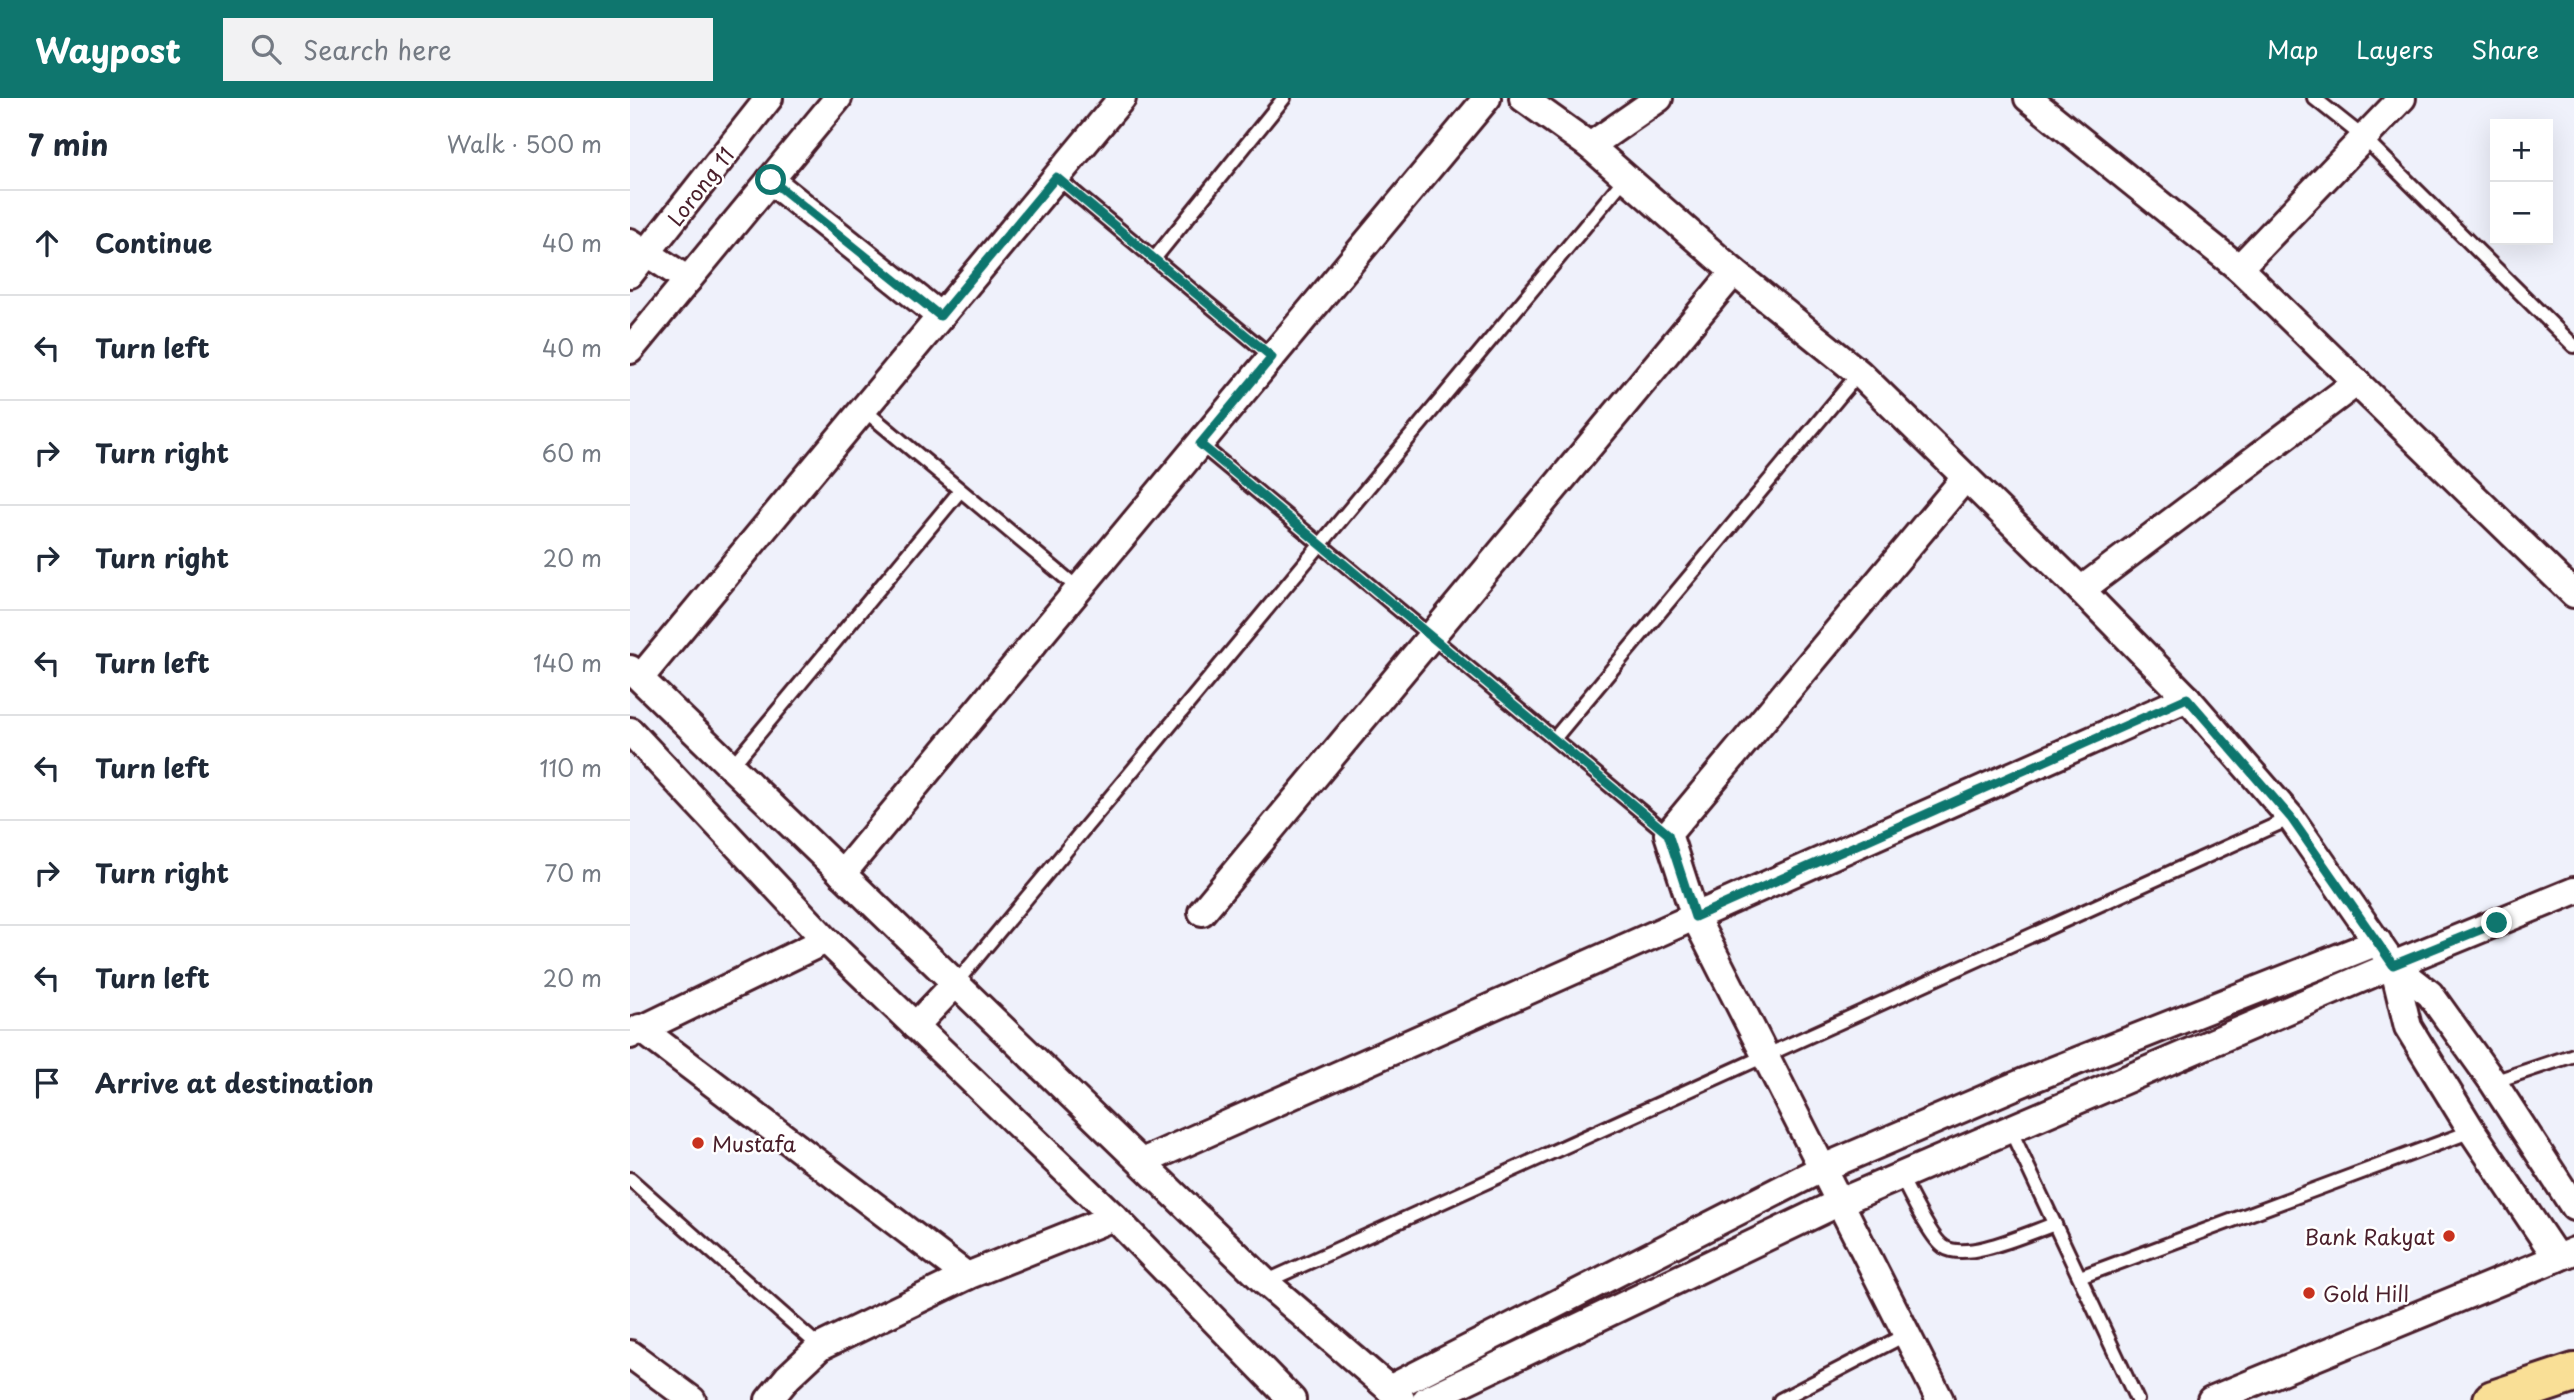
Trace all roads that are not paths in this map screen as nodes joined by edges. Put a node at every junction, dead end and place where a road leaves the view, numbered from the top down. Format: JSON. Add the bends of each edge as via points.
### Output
{"nodes":[{"id":1,"x":769,"y":98,"type":"edge"},
{"id":2,"x":838,"y":98,"type":"edge"},
{"id":3,"x":1122,"y":98,"type":"edge"},
{"id":4,"x":1283,"y":98,"type":"edge"},
{"id":5,"x":1487,"y":98,"type":"edge"},
{"id":6,"x":1523,"y":98,"type":"edge"},
{"id":7,"x":1659,"y":98,"type":"edge"},
{"id":8,"x":2028,"y":98,"type":"edge"},
{"id":9,"x":2314,"y":98,"type":"edge"},
{"id":10,"x":2402,"y":98,"type":"edge"},
{"id":11,"x":2363,"y":137,"type":"junction"},
{"id":12,"x":1590,"y":146,"type":"junction"},
{"id":13,"x":1056,"y":177,"type":"junction"},
{"id":14,"x":1626,"y":177,"type":"junction"},
{"id":15,"x":771,"y":180,"type":"junction"},
{"id":16,"x":635,"y":257,"type":"edge"},
{"id":17,"x":1154,"y":259,"type":"junction"},
{"id":18,"x":2239,"y":268,"type":"junction"},
{"id":19,"x":1734,"y":272,"type":"junction"},
{"id":20,"x":688,"y":280,"type":"junction"},
{"id":21,"x":940,"y":316,"type":"junction"},
{"id":22,"x":2574,"y":346,"type":"edge"},
{"id":23,"x":630,"y":350,"type":"edge"},
{"id":24,"x":1272,"y":357,"type":"junction"},
{"id":25,"x":1859,"y":373,"type":"junction"},
{"id":26,"x":2357,"y":382,"type":"junction"},
{"id":27,"x":863,"y":410,"type":"junction"},
{"id":28,"x":1200,"y":444,"type":"junction"},
{"id":29,"x":1965,"y":478,"type":"junction"},
{"id":30,"x":960,"y":491,"type":"junction"},
{"id":31,"x":1321,"y":545,"type":"junction"},
{"id":32,"x":1079,"y":589,"type":"junction"},
{"id":33,"x":2081,"y":590,"type":"junction"},
{"id":34,"x":2574,"y":594,"type":"edge"},
{"id":35,"x":1431,"y":636,"type":"junction"},
{"id":36,"x":635,"y":674,"type":"edge"},
{"id":37,"x":2187,"y":698,"type":"junction"},
{"id":38,"x":632,"y":736,"type":"edge"},
{"id":39,"x":1554,"y":739,"type":"junction"},
{"id":40,"x":731,"y":767,"type":"junction"},
{"id":41,"x":2291,"y":818,"type":"junction"},
{"id":42,"x":1668,"y":834,"type":"junction"},
{"id":43,"x":842,"y":874,"type":"junction"},
{"id":44,"x":2574,"y":891,"type":"edge"},
{"id":45,"x":1202,"y":912,"type":"dead end"},
{"id":46,"x":1695,"y":917,"type":"junction"},
{"id":47,"x":826,"y":940,"type":"junction"},
{"id":48,"x":2378,"y":943,"type":"junction"},
{"id":49,"x":2393,"y":965,"type":"junction"},
{"id":50,"x":956,"y":984,"type":"junction"},
{"id":51,"x":915,"y":1026,"type":"junction"},
{"id":52,"x":635,"y":1032,"type":"edge"},
{"id":53,"x":2574,"y":1055,"type":"edge"},
{"id":54,"x":1766,"y":1056,"type":"junction"},
{"id":55,"x":2493,"y":1082,"type":"junction"},
{"id":56,"x":2010,"y":1129,"type":"junction"},
{"id":57,"x":2472,"y":1131,"type":"junction"},
{"id":58,"x":1142,"y":1162,"type":"junction"},
{"id":59,"x":1823,"y":1168,"type":"junction"},
{"id":60,"x":1901,"y":1177,"type":"junction"},
{"id":61,"x":630,"y":1179,"type":"edge"},
{"id":62,"x":1840,"y":1202,"type":"junction"},
{"id":63,"x":2574,"y":1207,"type":"edge"},
{"id":64,"x":1114,"y":1217,"type":"junction"},
{"id":65,"x":2055,"y":1224,"type":"junction"},
{"id":66,"x":2565,"y":1254,"type":"edge"},
{"id":67,"x":967,"y":1276,"type":"junction"},
{"id":68,"x":2080,"y":1278,"type":"junction"},
{"id":69,"x":1265,"y":1282,"type":"junction"},
{"id":70,"x":1907,"y":1334,"type":"junction"},
{"id":71,"x":820,"y":1346,"type":"junction"},
{"id":72,"x":630,"y":1354,"type":"edge"},
{"id":73,"x":2574,"y":1373,"type":"edge"},
{"id":74,"x":1396,"y":1394,"type":"edge"},
{"id":75,"x":692,"y":1400,"type":"edge"},
{"id":76,"x":769,"y":1400,"type":"edge"},
{"id":77,"x":1292,"y":1400,"type":"edge"},
{"id":78,"x":1426,"y":1400,"type":"edge"},
{"id":79,"x":1780,"y":1400,"type":"edge"},
{"id":80,"x":1940,"y":1400,"type":"edge"},
{"id":81,"x":2137,"y":1400,"type":"edge"},
{"id":82,"x":2211,"y":1400,"type":"edge"},
{"id":83,"x":2493,"y":1400,"type":"edge"}],
"edges":[{"from":1,"to":16,"type":"street","name":"Lorong 11"},
{"from":2,"to":15,"type":"street"},
{"from":3,"to":13,"type":"street"},
{"from":4,"to":17,"type":"lane"},
{"from":5,"to":24,"type":"street"},
{"from":6,"to":12,"type":"street"},
{"from":7,"to":12,"type":"street"},
{"from":8,"to":18,"type":"street"},
{"from":9,"to":11,"type":"lane"},
{"from":10,"to":11,"type":"street"},
{"from":11,"to":18,"type":"street"},
{"from":11,"to":22,"type":"lane"},
{"from":12,"to":14,"type":"street"},
{"from":13,"to":17,"type":"lane"},
{"from":13,"to":21,"type":"street"},
{"from":14,"to":19,"type":"street"},
{"from":14,"to":31,"type":"lane"},
{"from":15,"to":20,"type":"street"},
{"from":15,"to":21,"type":"street"},
{"from":16,"to":20,"type":"street"},
{"from":17,"to":24,"type":"lane"},
{"from":18,"to":26,"type":"street"},
{"from":19,"to":25,"type":"street"},
{"from":19,"to":35,"type":"street"},
{"from":20,"to":23,"type":"street"},
{"from":21,"to":27,"type":"street"},
{"from":24,"to":28,"type":"street"},
{"from":25,"to":29,"type":"street"},
{"from":25,"to":39,"type":"lane"},
{"from":26,"to":33,"type":"street"},
{"from":26,"to":34,"type":"street"},
{"from":27,"to":30,"type":"lane"},
{"from":27,"to":36,"type":"street"},
{"from":28,"to":31,"type":"lane"},
{"from":28,"to":32,"type":"street"},
{"from":29,"to":33,"type":"street"},
{"from":29,"to":42,"type":"street"},
{"from":30,"to":32,"type":"lane"},
{"from":30,"to":40,"type":"lane"},
{"from":31,"to":35,"type":"lane"},
{"from":31,"to":50,"type":"lane"},
{"from":32,"to":43,"type":"street"},
{"from":33,"to":37,"type":"street"},
{"from":35,"to":39,"type":"lane"},
{"from":35,"to":45,"type":"street"},
{"from":36,"to":40,"type":"street"},
{"from":37,"to":41,"type":"street"},
{"from":37,"to":46,"type":"street"},
{"from":38,"to":47,"type":"street"},
{"from":39,"to":42,"type":"lane"},
{"from":40,"to":43,"type":"street"},
{"from":41,"to":48,"type":"street"},
{"from":41,"to":54,"type":"lane"},
{"from":42,"to":46,"type":"street"},
{"from":43,"to":50,"type":"street"},
{"from":44,"to":49,"type":"street"},
{"from":46,"to":54,"type":"street"},
{"from":46,"to":58,"type":"street"},
{"from":47,"to":51,"type":"street"},
{"from":47,"to":52,"type":"street"},
{"from":48,"to":49,"type":"street"},
{"from":48,"to":59,"type":"street","via":[[2024,1082]]},
{"from":49,"to":55,"type":"street","via":[[2430,994]]},
{"from":49,"to":56,"type":"street"},
{"from":49,"to":57,"type":"street","via":[[2408,1027]]},
{"from":50,"to":51,"type":"street"},
{"from":50,"to":58,"type":"street"},
{"from":51,"to":64,"type":"street"},
{"from":52,"to":67,"type":"street"},
{"from":53,"to":55,"type":"lane"},
{"from":54,"to":59,"type":"street"},
{"from":54,"to":69,"type":"lane"},
{"from":55,"to":63,"type":"street"},
{"from":56,"to":60,"type":"street"},
{"from":56,"to":65,"type":"lane"},
{"from":57,"to":66,"type":"street"},
{"from":57,"to":68,"type":"lane"},
{"from":58,"to":69,"type":"street"},
{"from":59,"to":62,"type":"street"},
{"from":59,"to":74,"type":"street"},
{"from":60,"to":62,"type":"street"},
{"from":60,"to":65,"type":"lane","via":[[1944,1247],[1970,1252]]},
{"from":61,"to":71,"type":"lane"},
{"from":62,"to":70,"type":"street"},
{"from":62,"to":78,"type":"street"},
{"from":64,"to":67,"type":"street"},
{"from":64,"to":77,"type":"street"},
{"from":65,"to":68,"type":"lane"},
{"from":66,"to":82,"type":"street"},
{"from":67,"to":71,"type":"street"},
{"from":68,"to":81,"type":"lane"},
{"from":69,"to":74,"type":"street"},
{"from":70,"to":79,"type":"lane"},
{"from":70,"to":80,"type":"street"},
{"from":71,"to":76,"type":"street"},
{"from":72,"to":75,"type":"street"},
{"from":73,"to":83,"type":"main road"}]}
